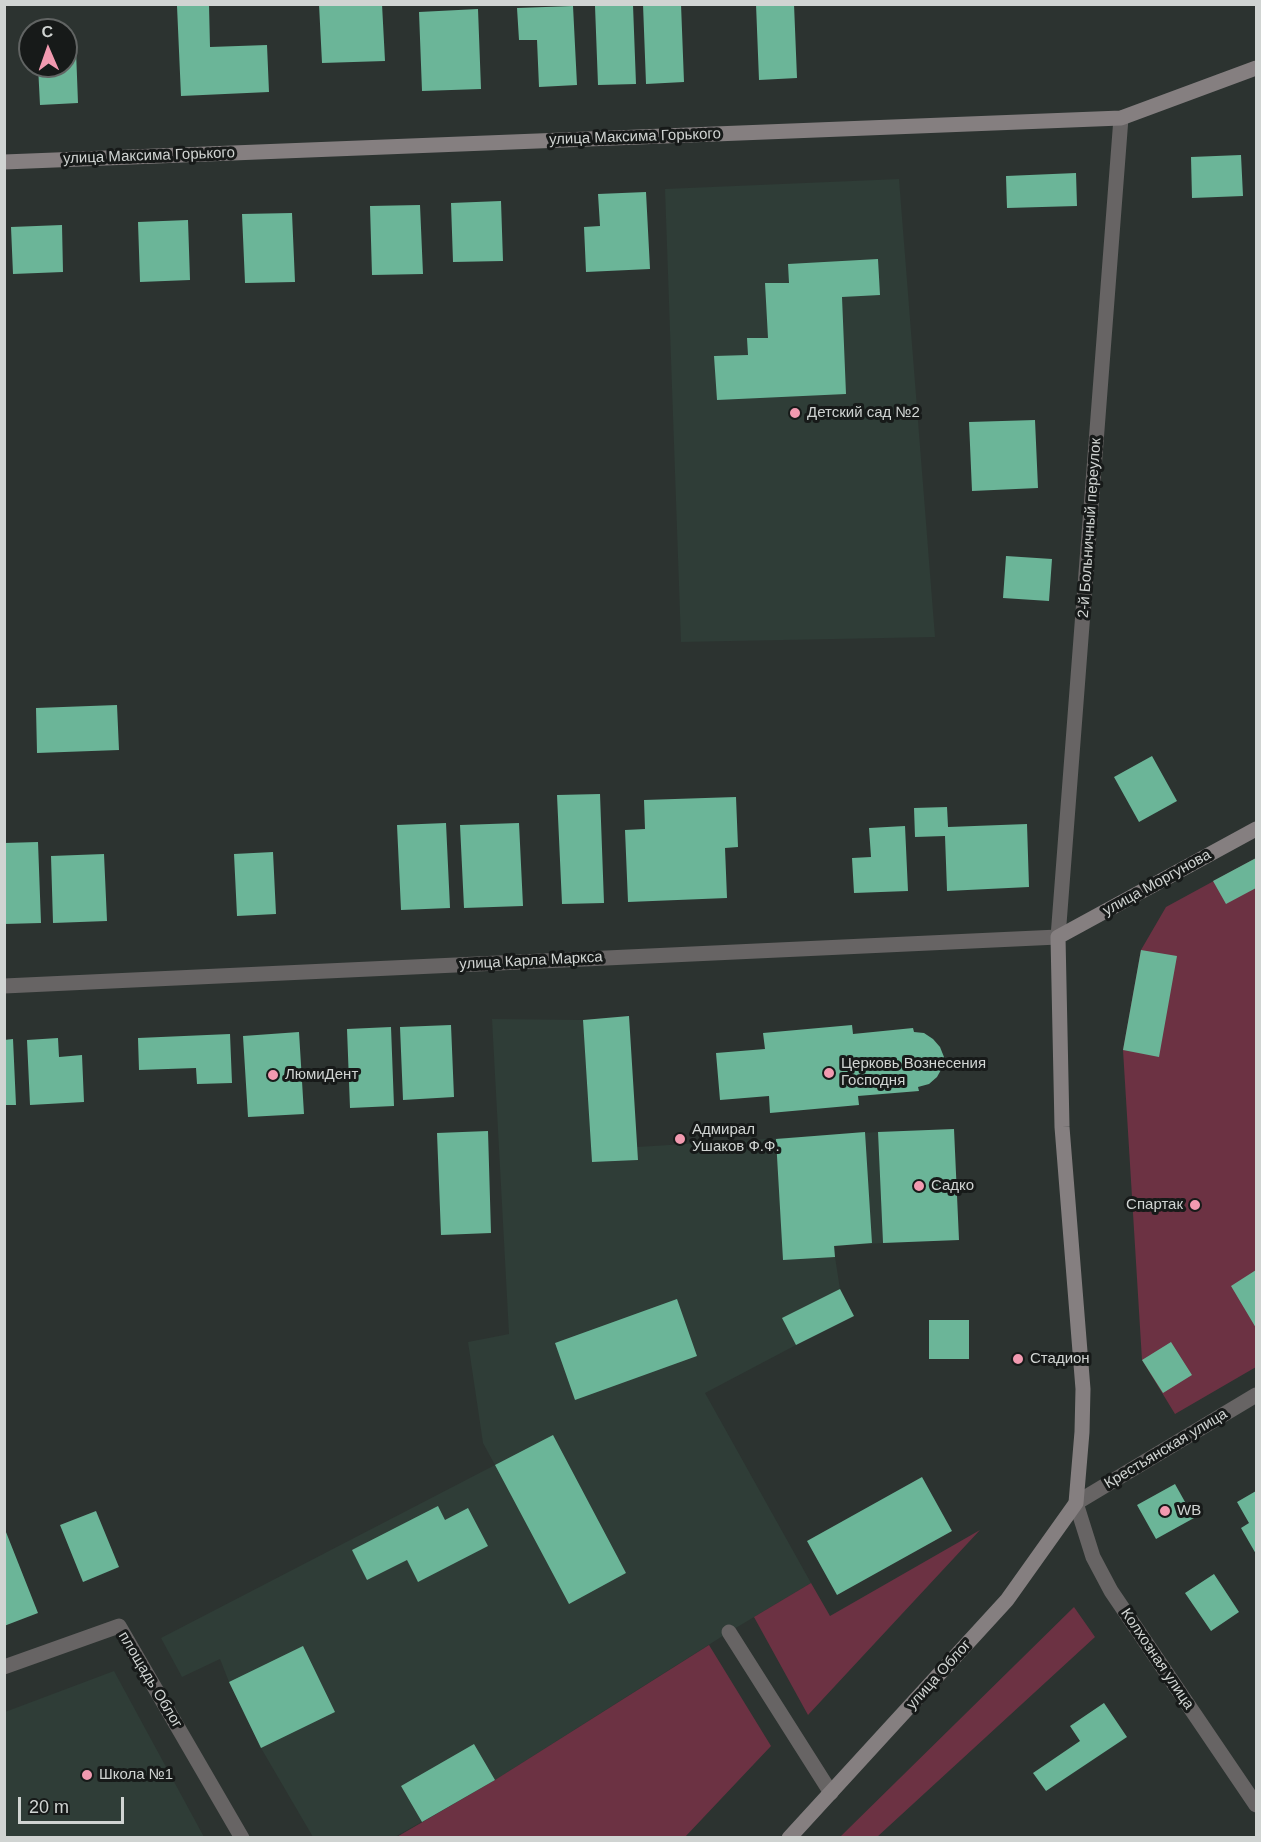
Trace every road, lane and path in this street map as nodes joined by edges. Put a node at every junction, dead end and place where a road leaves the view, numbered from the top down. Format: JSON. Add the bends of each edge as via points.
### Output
{"nodes":[{"id":1,"x":1257,"y":68,"type":"edge"},
{"id":2,"x":1121,"y":118,"type":"junction"},
{"id":3,"x":4,"y":162,"type":"edge"},
{"id":4,"x":1257,"y":828,"type":"edge"},
{"id":5,"x":1058,"y":937,"type":"junction"},
{"id":6,"x":4,"y":986,"type":"edge"},
{"id":7,"x":1257,"y":1395,"type":"edge"},
{"id":8,"x":1076,"y":1503,"type":"junction"},
{"id":9,"x":729,"y":1632,"type":"dead end"},
{"id":10,"x":4,"y":1667,"type":"edge"},
{"id":11,"x":831,"y":1793,"type":"junction"},
{"id":12,"x":1257,"y":1805,"type":"edge"},
{"id":13,"x":242,"y":1838,"type":"edge"},
{"id":14,"x":789,"y":1838,"type":"edge"}],
"edges":[{"from":1,"to":2,"type":"main road","name":"улица Максима Горького"},
{"from":2,"to":3,"type":"main road","name":"улица Максима Горького"},
{"from":2,"to":5,"type":"street","name":"2-й Больничный переулок"},
{"from":4,"to":5,"type":"main road","name":"улица Моргунова"},
{"from":5,"to":6,"type":"street","name":"улица Карла Маркса"},
{"from":5,"to":8,"type":"main road","via":[[1062,1127],[1083,1389]]},
{"from":7,"to":8,"type":"street","name":"Крестьянская улица"},
{"from":8,"to":11,"type":"main road","name":"улица Облог","via":[[1007,1600]]},
{"from":8,"to":12,"type":"street","name":"Колхозная улица","via":[[1093,1557],[1111,1591]]},
{"from":9,"to":11,"type":"street"},
{"from":10,"to":13,"type":"street","name":"площадь Облог","via":[[119,1626]]},
{"from":11,"to":14,"type":"main road","name":"улица Облог"}]}
